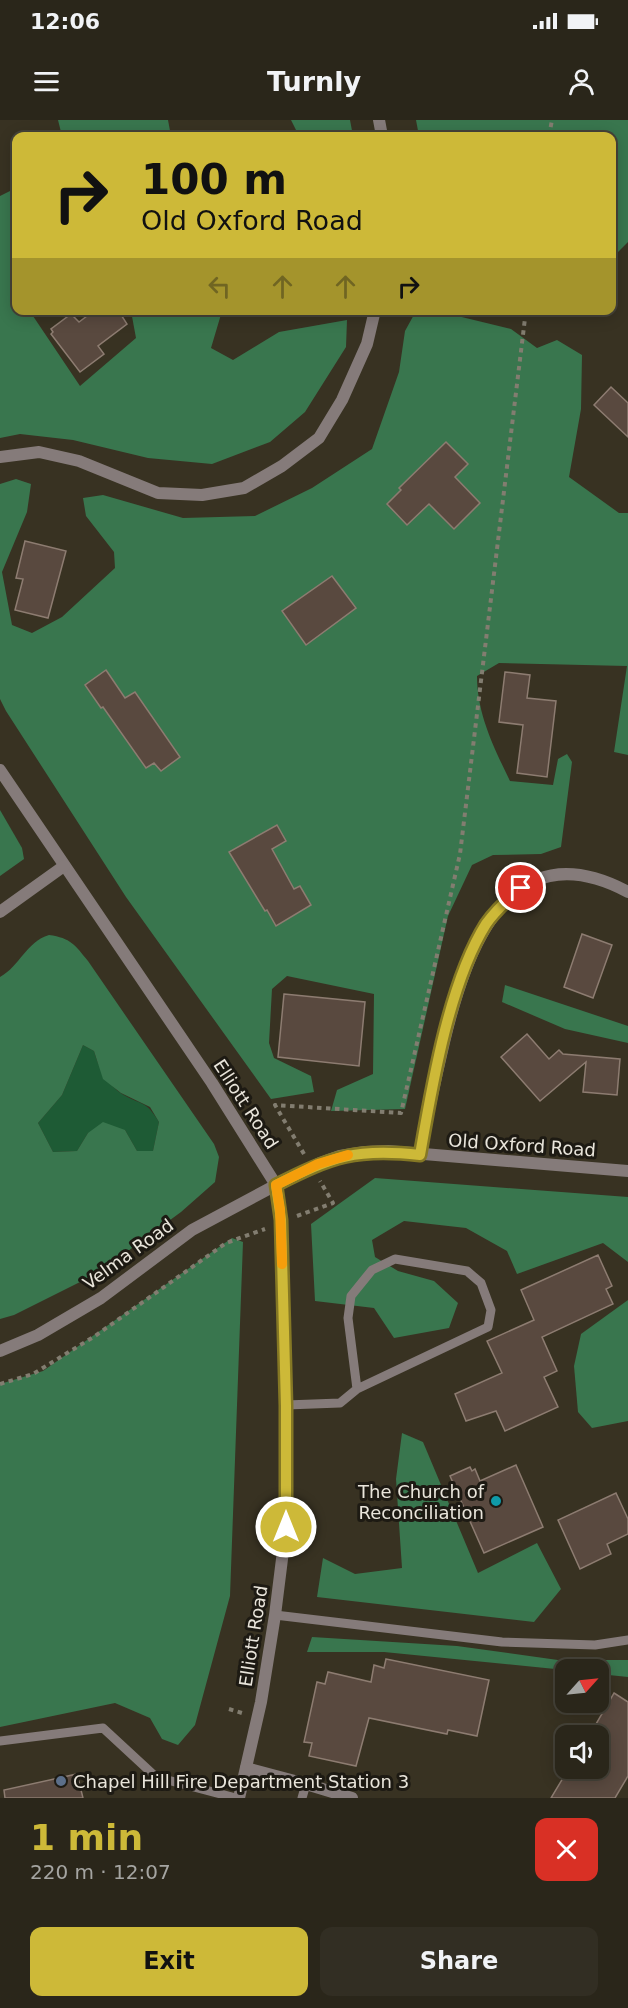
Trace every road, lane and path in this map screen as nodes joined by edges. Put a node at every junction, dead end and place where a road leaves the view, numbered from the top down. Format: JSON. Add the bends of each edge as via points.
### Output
{"nodes":[{"id":1,"x":374,"y":315,"type":"edge"},
{"id":2,"x":525,"y":315,"type":"edge"},
{"id":3,"x":0,"y":457,"type":"edge"},
{"id":4,"x":0,"y":770,"type":"edge"},
{"id":5,"x":64,"y":866,"type":"junction"},
{"id":6,"x":628,"y":892,"type":"edge"},
{"id":7,"x":0,"y":912,"type":"edge"},
{"id":8,"x":420,"y":1155,"type":"junction"},
{"id":9,"x":310,"y":1164,"type":"dead end"},
{"id":10,"x":628,"y":1171,"type":"edge"},
{"id":11,"x":316,"y":1173,"type":"dead end"},
{"id":12,"x":276,"y":1185,"type":"junction"},
{"id":13,"x":291,"y":1219,"type":"dead end"},
{"id":14,"x":269,"y":1227,"type":"dead end"},
{"id":15,"x":0,"y":1350,"type":"edge"},
{"id":16,"x":0,"y":1384,"type":"edge"},
{"id":17,"x":357,"y":1389,"type":"junction"},
{"id":18,"x":286,"y":1406,"type":"junction"},
{"id":19,"x":275,"y":1615,"type":"junction"},
{"id":20,"x":628,"y":1640,"type":"edge"},
{"id":21,"x":0,"y":1742,"type":"edge"},
{"id":22,"x":246,"y":1768,"type":"junction"},
{"id":23,"x":306,"y":1784,"type":"junction"},
{"id":24,"x":237,"y":1798,"type":"edge"},
{"id":25,"x":302,"y":1798,"type":"edge"},
{"id":26,"x":352,"y":1798,"type":"edge"}],
"edges":[{"from":1,"to":3,"type":"street","via":[[367,344],[342,400],[319,438],[244,488],[202,495],[159,493],[79,461],[39,452]]},
{"from":2,"to":9,"type":"path","via":[[460,854],[400,1113],[275,1106]]},
{"from":4,"to":5,"type":"street","name":"Elliott Road"},
{"from":5,"to":7,"type":"street"},
{"from":5,"to":12,"type":"street","name":"Elliott Road","via":[[212,1083]]},
{"from":6,"to":8,"type":"street","via":[[598,878],[562,874],[521,888],[486,925],[451,1012]]},
{"from":8,"to":10,"type":"street","name":"Old Oxford Road"},
{"from":8,"to":12,"type":"street","name":"Old Oxford Road","via":[[388,1151],[340,1156]]},
{"from":11,"to":13,"type":"path","via":[[333,1203]]},
{"from":12,"to":15,"type":"street","name":"Velma Road","via":[[192,1230],[92,1304],[38,1335]]},
{"from":12,"to":18,"type":"street","name":"Elliott Road","via":[[281,1220]]},
{"from":14,"to":16,"type":"path","via":[[226,1243],[33,1374]]},
{"from":17,"to":17,"type":"lane","via":[[488,1327],[491,1310],[481,1283],[467,1271],[395,1259],[372,1270],[351,1296],[348,1318]]},
{"from":17,"to":18,"type":"lane","via":[[340,1403]]},
{"from":18,"to":19,"type":"street","name":"Elliott Road","via":[[286,1527]]},
{"from":19,"to":20,"type":"lane","via":[[502,1642],[595,1645]]},
{"from":19,"to":22,"type":"street","name":"Elliott Road"},
{"from":21,"to":24,"type":"lane","via":[[103,1728],[156,1776]]},
{"from":22,"to":23,"type":"street"},
{"from":22,"to":24,"type":"street","name":"Elliott Road"},
{"from":23,"to":25,"type":"lane"},
{"from":23,"to":26,"type":"street"}]}
